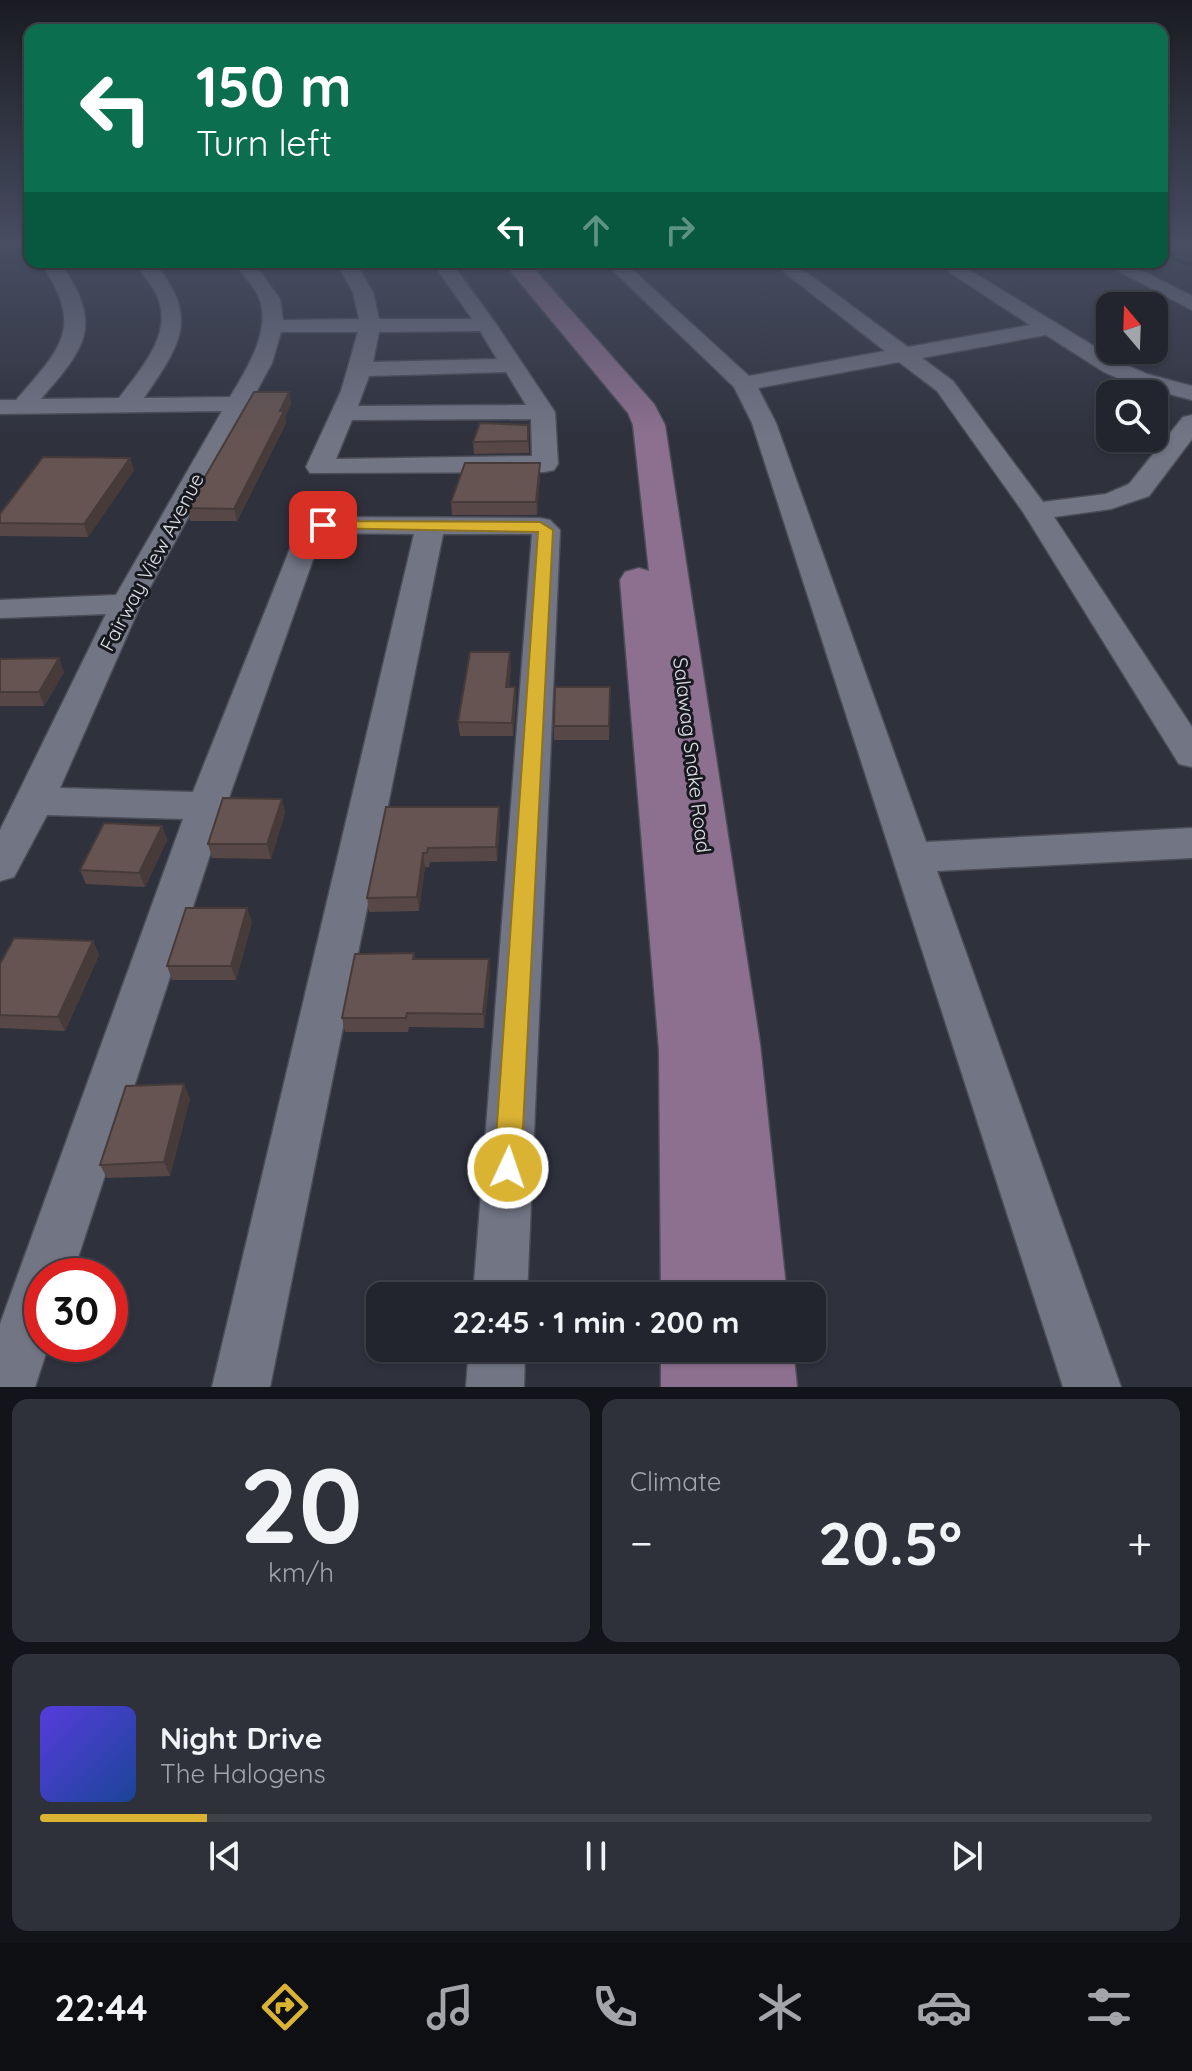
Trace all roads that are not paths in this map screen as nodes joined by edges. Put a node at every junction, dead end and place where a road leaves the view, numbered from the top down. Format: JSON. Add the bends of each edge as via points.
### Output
{"nodes":[{"id":1,"x":76,"y":308,"type":"edge"},
{"id":2,"x":172,"y":308,"type":"edge"},
{"id":3,"x":270,"y":308,"type":"edge"},
{"id":4,"x":368,"y":308,"type":"edge"},
{"id":5,"x":474,"y":308,"type":"edge"},
{"id":6,"x":540,"y":308,"type":"edge"},
{"id":7,"x":545,"y":308,"type":"edge"},
{"id":8,"x":662,"y":308,"type":"edge"},
{"id":9,"x":843,"y":308,"type":"edge"},
{"id":10,"x":1016,"y":308,"type":"edge"},
{"id":11,"x":553,"y":320,"type":"junction"},
{"id":12,"x":487,"y":325,"type":"junction"},
{"id":13,"x":272,"y":326,"type":"junction"},
{"id":14,"x":368,"y":326,"type":"junction"},
{"id":15,"x":1049,"y":328,"type":"junction"},
{"id":16,"x":907,"y":354,"type":"junction"},
{"id":17,"x":511,"y":365,"type":"junction"},
{"id":18,"x":360,"y":369,"type":"junction"},
{"id":19,"x":744,"y":384,"type":"junction"},
{"id":20,"x":1192,"y":393,"type":"edge"},
{"id":21,"x":238,"y":404,"type":"junction"},
{"id":22,"x":126,"y":406,"type":"junction"},
{"id":23,"x":11,"y":407,"type":"edge"},
{"id":24,"x":543,"y":412,"type":"junction"},
{"id":25,"x":342,"y":413,"type":"junction"},
{"id":26,"x":1192,"y":422,"type":"edge"},
{"id":27,"x":1036,"y":511,"type":"junction"},
{"id":28,"x":430,"y":527,"type":"junction"},
{"id":29,"x":126,"y":604,"type":"junction"},
{"id":30,"x":0,"y":609,"type":"edge"},
{"id":31,"x":1192,"y":755,"type":"edge"},
{"id":32,"x":35,"y":801,"type":"junction"},
{"id":33,"x":207,"y":806,"type":"junction"},
{"id":34,"x":1192,"y":843,"type":"edge"},
{"id":35,"x":910,"y":858,"type":"junction"},
{"id":36,"x":0,"y":866,"type":"edge"},
{"id":37,"x":51,"y":1258,"type":"edge"},
{"id":38,"x":501,"y":1282,"type":"edge"},
{"id":39,"x":697,"y":1282,"type":"edge"},
{"id":40,"x":750,"y":1282,"type":"edge"},
{"id":41,"x":24,"y":1336,"type":"edge"},
{"id":42,"x":496,"y":1362,"type":"edge"},
{"id":43,"x":698,"y":1362,"type":"edge"},
{"id":44,"x":757,"y":1362,"type":"edge"},
{"id":45,"x":6,"y":1387,"type":"edge"},
{"id":46,"x":241,"y":1387,"type":"edge"},
{"id":47,"x":495,"y":1387,"type":"edge"},
{"id":48,"x":699,"y":1387,"type":"edge"},
{"id":49,"x":759,"y":1387,"type":"edge"},
{"id":50,"x":1092,"y":1387,"type":"edge"}],
"edges":[{"from":1,"to":23,"type":"street","via":[[76,328],[67,353]]},
{"from":2,"to":22,"type":"street","via":[[171,341]]},
{"from":3,"to":13,"type":"street","name":"Fairway View Avenue"},
{"from":4,"to":14,"type":"street"},
{"from":5,"to":12,"type":"street"},
{"from":6,"to":11,"type":"main road","name":"Salawag Snake Road"},
{"from":7,"to":11,"type":"main road","name":"Salawag Snake Road"},
{"from":8,"to":19,"type":"street"},
{"from":9,"to":16,"type":"street"},
{"from":10,"to":15,"type":"street"},
{"from":11,"to":39,"type":"main road","name":"Salawag Snake Road","via":[[620,414],[623,428],[689,1050]]},
{"from":11,"to":40,"type":"main road","name":"Salawag Snake Road","via":[[643,411],[649,425],[730,1044]]},
{"from":12,"to":14,"type":"street"},
{"from":12,"to":17,"type":"street"},
{"from":13,"to":14,"type":"street"},
{"from":13,"to":21,"type":"street","name":"Fairway View Avenue","via":[[261,363]]},
{"from":14,"to":18,"type":"street"},
{"from":15,"to":16,"type":"street"},
{"from":15,"to":20,"type":"street","via":[[1112,367]]},
{"from":16,"to":19,"type":"street"},
{"from":16,"to":27,"type":"street","via":[[945,386]]},
{"from":17,"to":18,"type":"street"},
{"from":17,"to":24,"type":"street"},
{"from":18,"to":25,"type":"street"},
{"from":19,"to":35,"type":"street","via":[[764,423]]},
{"from":21,"to":22,"type":"street"},
{"from":21,"to":29,"type":"street","name":"Fairway View Avenue"},
{"from":22,"to":23,"type":"street"},
{"from":24,"to":25,"type":"street"},
{"from":24,"to":25,"type":"street","via":[[545,464],[319,467]]},
{"from":26,"to":27,"type":"street","via":[[1139,490],[1111,501]]},
{"from":27,"to":31,"type":"street"},
{"from":28,"to":33,"type":"street","via":[[323,525],[309,532]]},
{"from":28,"to":38,"type":"street","via":[[546,530]]},
{"from":28,"to":46,"type":"street"},
{"from":29,"to":30,"type":"street"},
{"from":29,"to":32,"type":"street","name":"Fairway View Avenue"},
{"from":32,"to":33,"type":"street"},
{"from":32,"to":36,"type":"street","name":"Fairway View Avenue"},
{"from":33,"to":37,"type":"street"},
{"from":34,"to":35,"type":"street"},
{"from":35,"to":50,"type":"street"},
{"from":41,"to":45,"type":"street"},
{"from":42,"to":47,"type":"street"},
{"from":43,"to":48,"type":"main road"},
{"from":44,"to":49,"type":"main road"}]}
